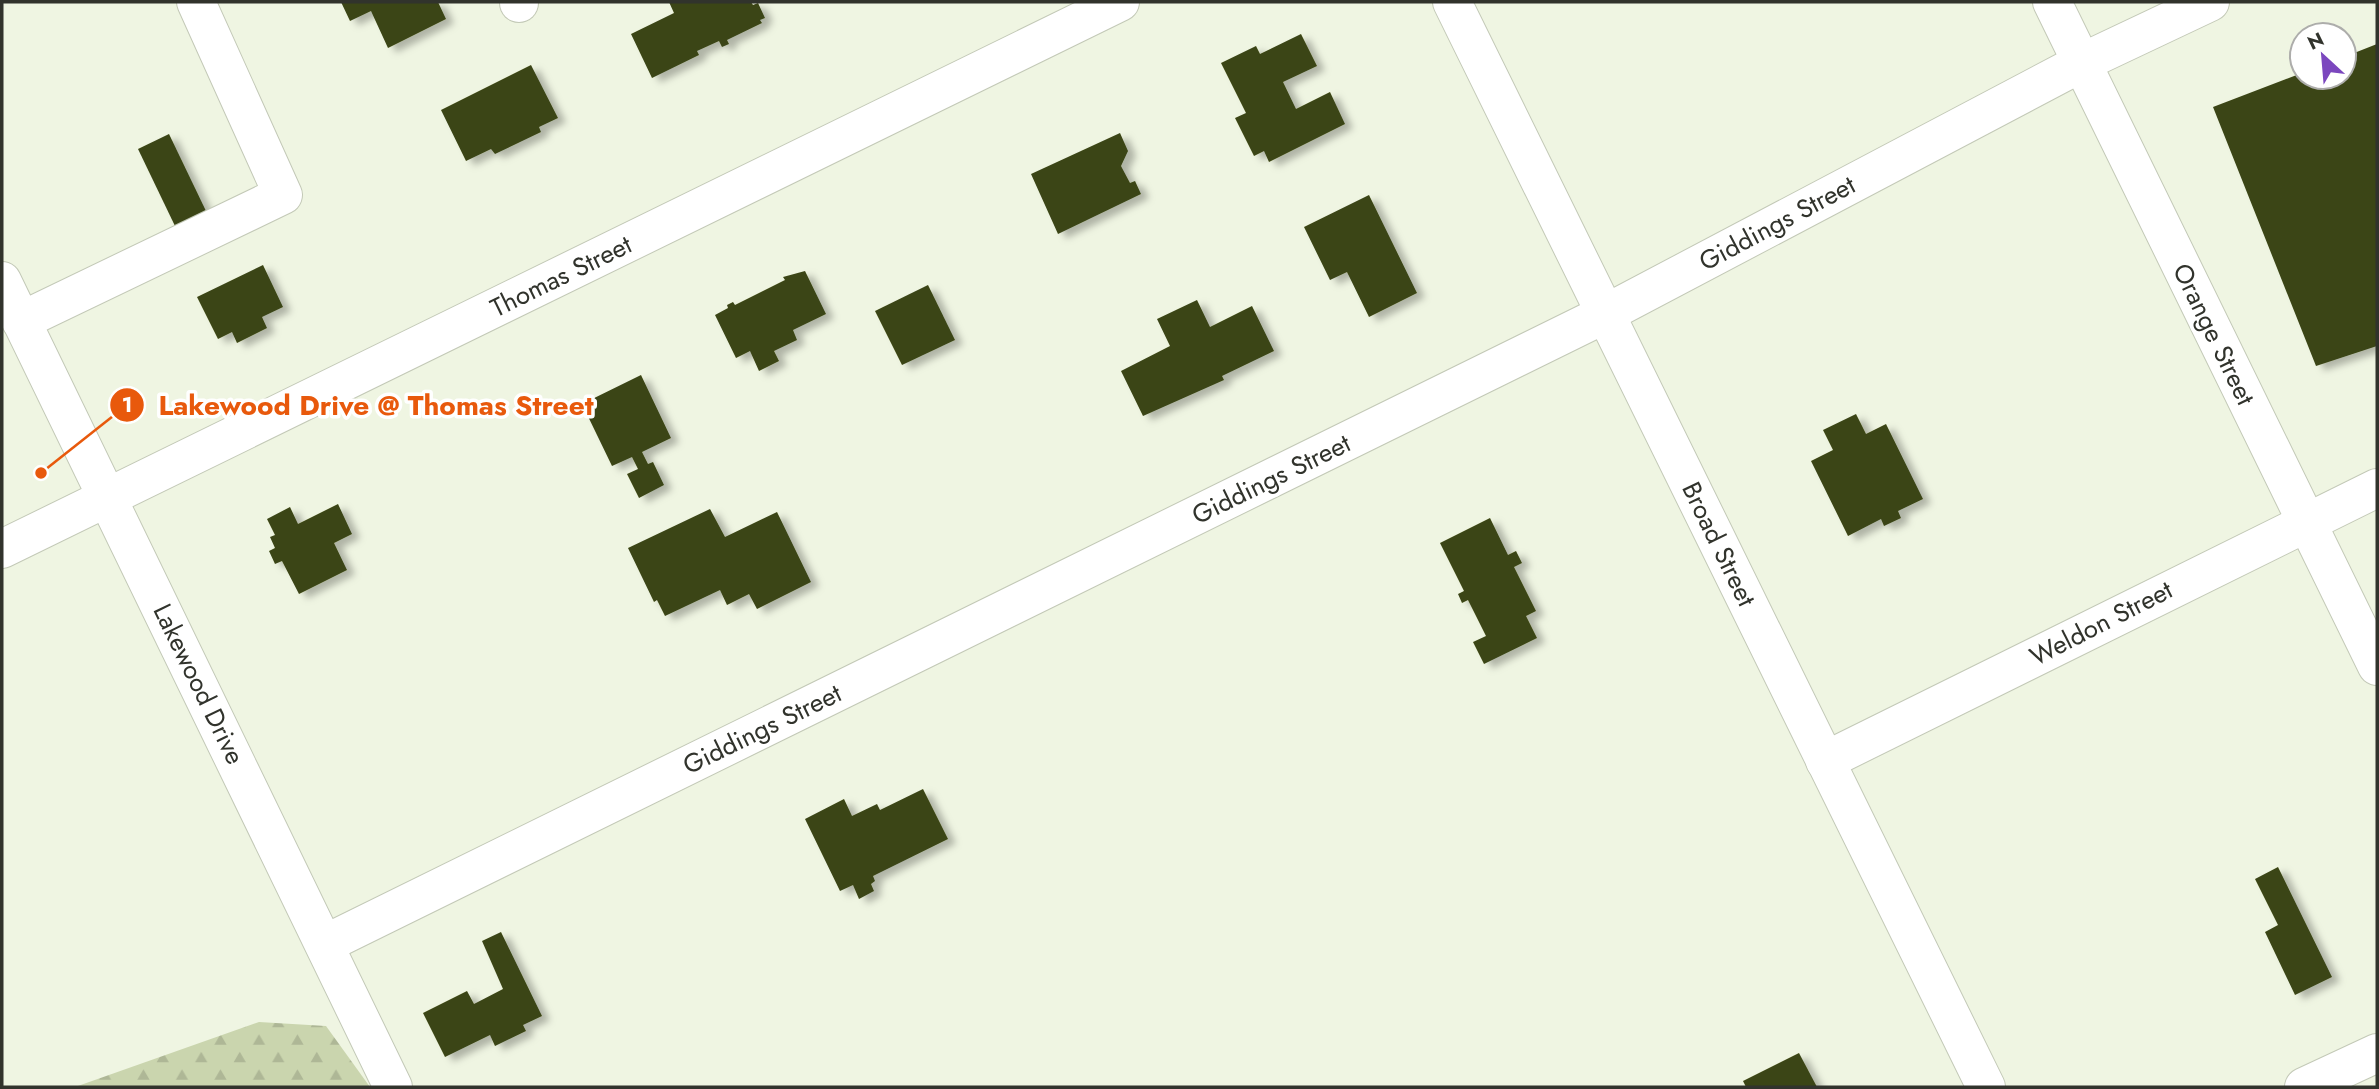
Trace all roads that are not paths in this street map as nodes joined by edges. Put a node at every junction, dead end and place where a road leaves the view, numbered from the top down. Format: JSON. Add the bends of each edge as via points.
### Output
{"nodes":[{"id":1,"x":197,"y":2,"type":"edge"},
{"id":2,"x":1119,"y":2,"type":"edge"},
{"id":3,"x":1452,"y":2,"type":"edge"},
{"id":4,"x":2052,"y":2,"type":"edge"},
{"id":5,"x":2210,"y":2,"type":"edge"},
{"id":6,"x":2081,"y":62,"type":"junction"},
{"id":7,"x":2,"y":281,"type":"edge"},
{"id":8,"x":1605,"y":314,"type":"junction"},
{"id":9,"x":21,"y":321,"type":"junction"},
{"id":10,"x":2377,"y":488,"type":"edge"},
{"id":11,"x":109,"y":498,"type":"junction"},
{"id":12,"x":2305,"y":521,"type":"junction"},
{"id":13,"x":2,"y":549,"type":"edge"},
{"id":14,"x":2377,"y":666,"type":"edge"},
{"id":15,"x":1825,"y":761,"type":"junction"},
{"id":16,"x":325,"y":944,"type":"junction"},
{"id":17,"x":2377,"y":1053,"type":"edge"},
{"id":18,"x":393,"y":1087,"type":"edge"},
{"id":19,"x":1986,"y":1087,"type":"edge"},
{"id":20,"x":2304,"y":1087,"type":"edge"}],
"edges":[{"from":1,"to":9,"type":"street","via":[[283,195]]},
{"from":2,"to":11,"type":"street","name":"Thomas Street"},
{"from":3,"to":8,"type":"street","name":"Broad Street"},
{"from":4,"to":6,"type":"street","name":"Orange Street"},
{"from":5,"to":6,"type":"street","name":"Giddings Street"},
{"from":6,"to":8,"type":"street","name":"Giddings Street"},
{"from":6,"to":12,"type":"street","name":"Orange Street"},
{"from":7,"to":9,"type":"street","name":"Lakewood Drive"},
{"from":8,"to":15,"type":"street","name":"Broad Street"},
{"from":8,"to":16,"type":"street","name":"Giddings Street"},
{"from":9,"to":11,"type":"street","name":"Lakewood Drive"},
{"from":10,"to":12,"type":"street","name":"Weldon Street"},
{"from":11,"to":13,"type":"street","name":"Thomas Street"},
{"from":11,"to":16,"type":"street","name":"Lakewood Drive"},
{"from":12,"to":14,"type":"street","name":"Orange Street"},
{"from":12,"to":15,"type":"street","name":"Weldon Street"},
{"from":15,"to":19,"type":"street","name":"Broad Street"},
{"from":16,"to":18,"type":"street","name":"Lakewood Drive"},
{"from":17,"to":20,"type":"street"}]}
